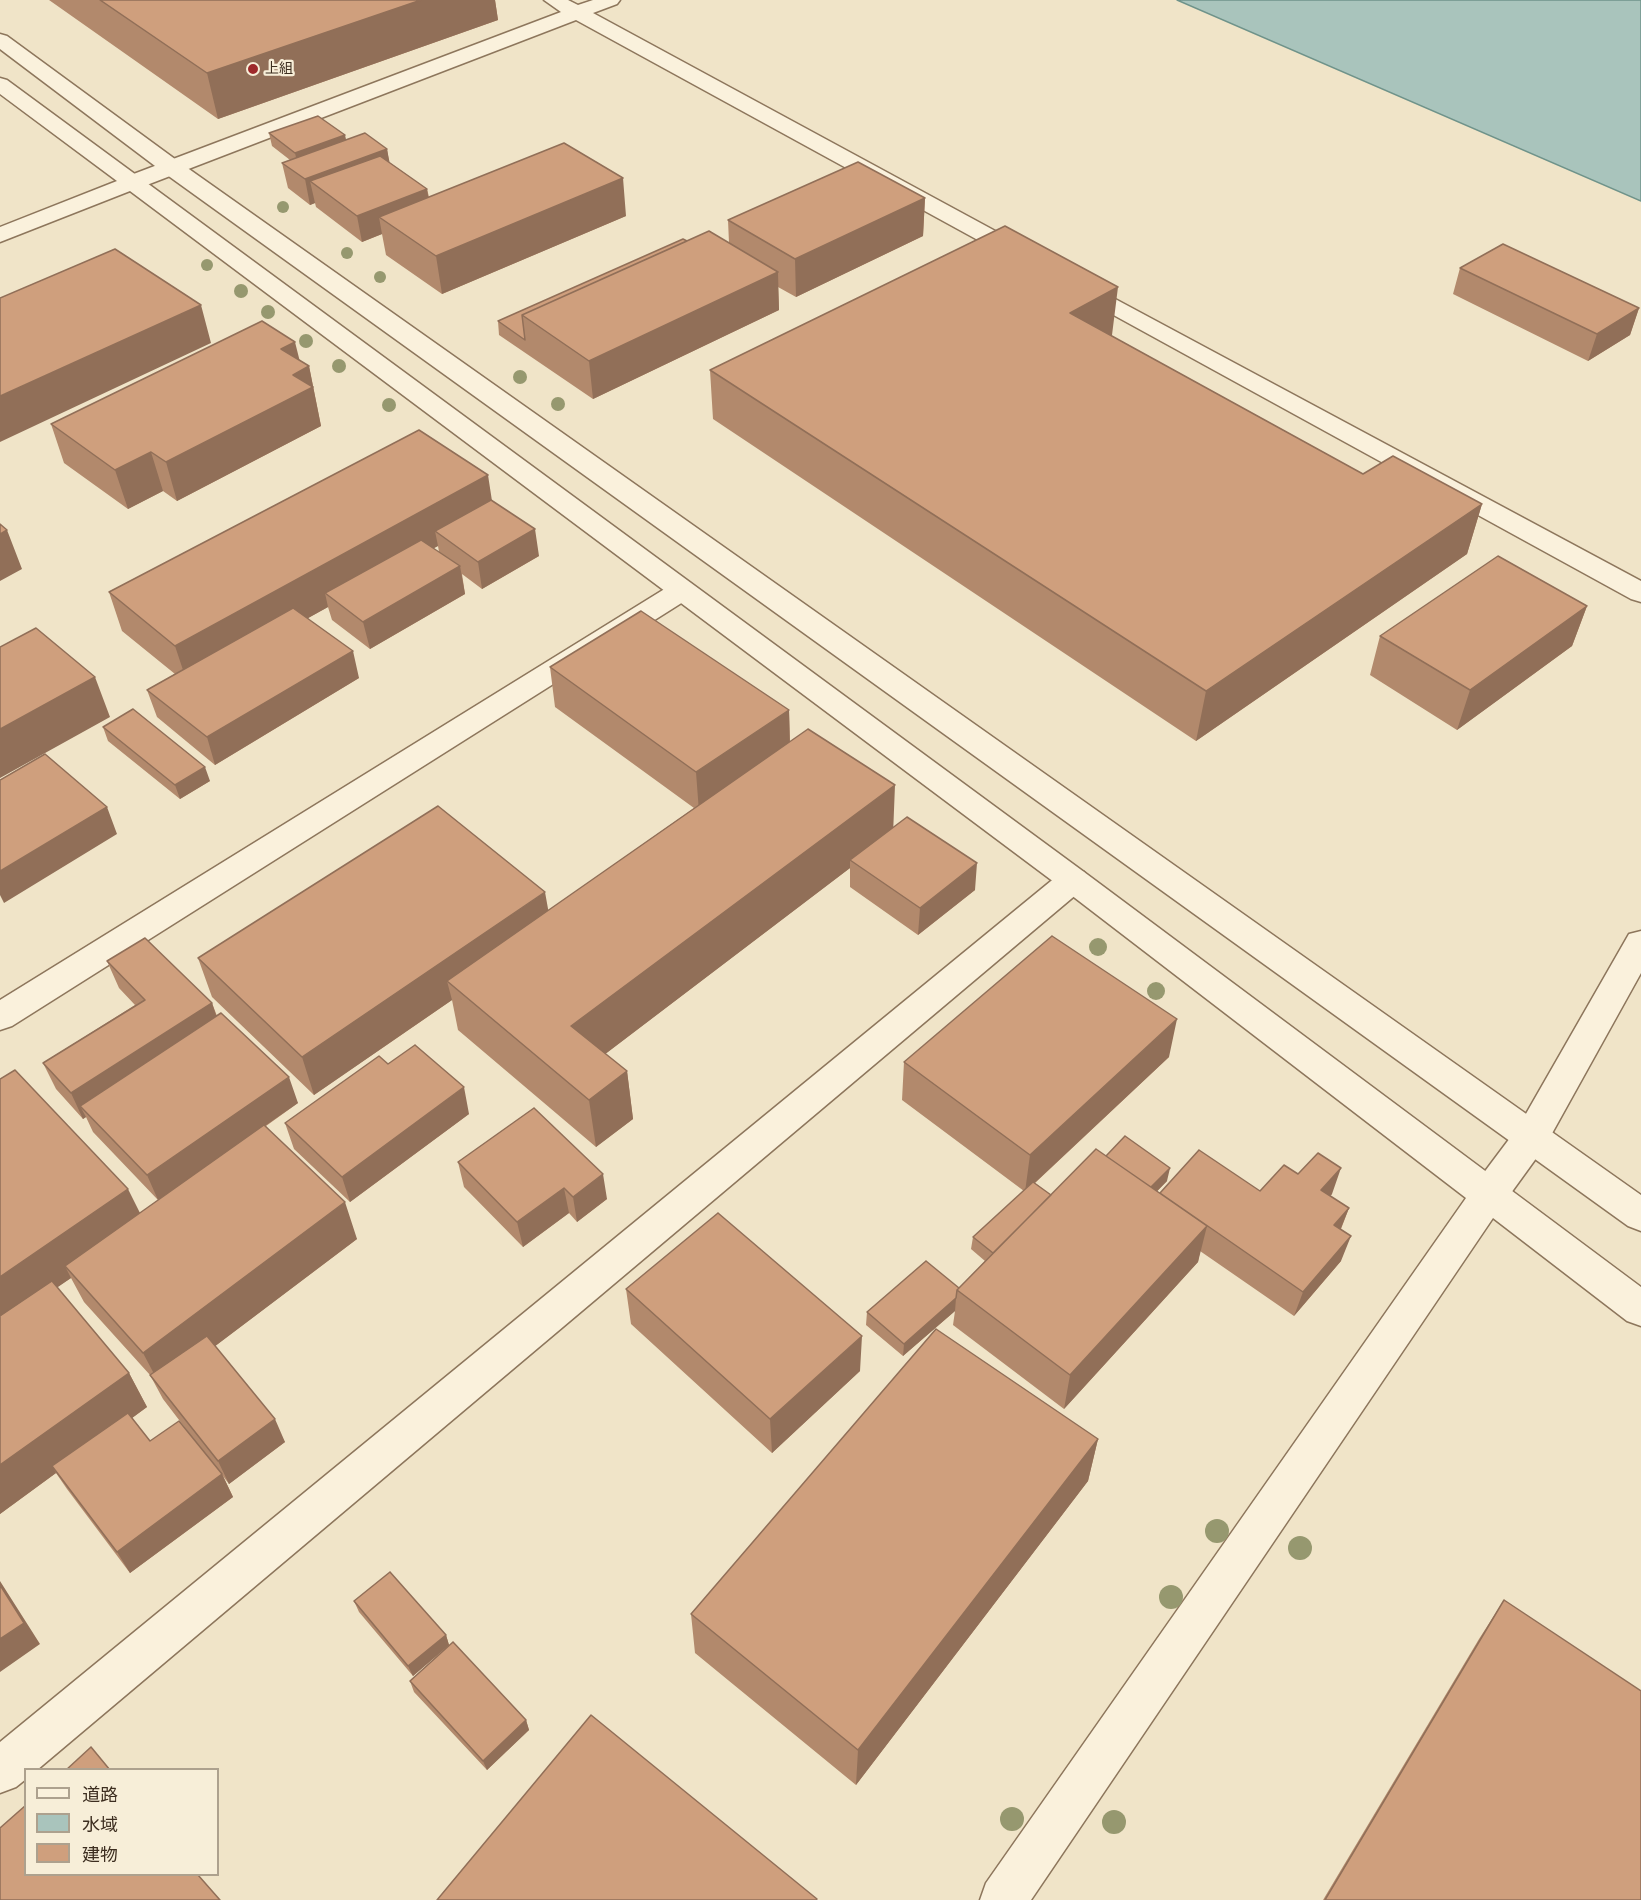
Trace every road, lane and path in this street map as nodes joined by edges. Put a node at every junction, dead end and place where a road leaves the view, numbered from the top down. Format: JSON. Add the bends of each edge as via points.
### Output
{"nodes":[{"id":1,"x":554,"y":0,"type":"edge"},
{"id":2,"x":610,"y":0,"type":"edge"},
{"id":3,"x":576,"y":12,"type":"junction"},
{"id":4,"x":0,"y":40,"type":"edge"},
{"id":5,"x":0,"y":84,"type":"edge"},
{"id":6,"x":171,"y":167,"type":"junction"},
{"id":7,"x":131,"y":183,"type":"junction"},
{"id":8,"x":0,"y":235,"type":"edge"},
{"id":9,"x":681,"y":591,"type":"junction"},
{"id":10,"x":1641,"y":593,"type":"edge"},
{"id":11,"x":1073,"y":880,"type":"junction"},
{"id":12,"x":1641,"y":943,"type":"edge"},
{"id":13,"x":0,"y":1017,"type":"edge"},
{"id":14,"x":1532,"y":1136,"type":"junction"},
{"id":15,"x":1490,"y":1193,"type":"junction"},
{"id":16,"x":1641,"y":1215,"type":"edge"},
{"id":17,"x":1641,"y":1308,"type":"edge"},
{"id":18,"x":0,"y":1771,"type":"edge"},
{"id":19,"x":1003,"y":1900,"type":"edge"}],
"edges":[{"from":1,"to":3,"type":"street"},
{"from":2,"to":3,"type":"street"},
{"from":3,"to":6,"type":"street"},
{"from":3,"to":10,"type":"street"},
{"from":4,"to":6,"type":"street"},
{"from":5,"to":7,"type":"street"},
{"from":6,"to":7,"type":"street"},
{"from":6,"to":14,"type":"street"},
{"from":7,"to":8,"type":"street"},
{"from":7,"to":9,"type":"street"},
{"from":9,"to":11,"type":"street"},
{"from":9,"to":13,"type":"street"},
{"from":11,"to":15,"type":"street"},
{"from":11,"to":18,"type":"street"},
{"from":12,"to":14,"type":"street"},
{"from":14,"to":15,"type":"street"},
{"from":14,"to":16,"type":"street"},
{"from":15,"to":17,"type":"street"},
{"from":15,"to":19,"type":"street"}]}
